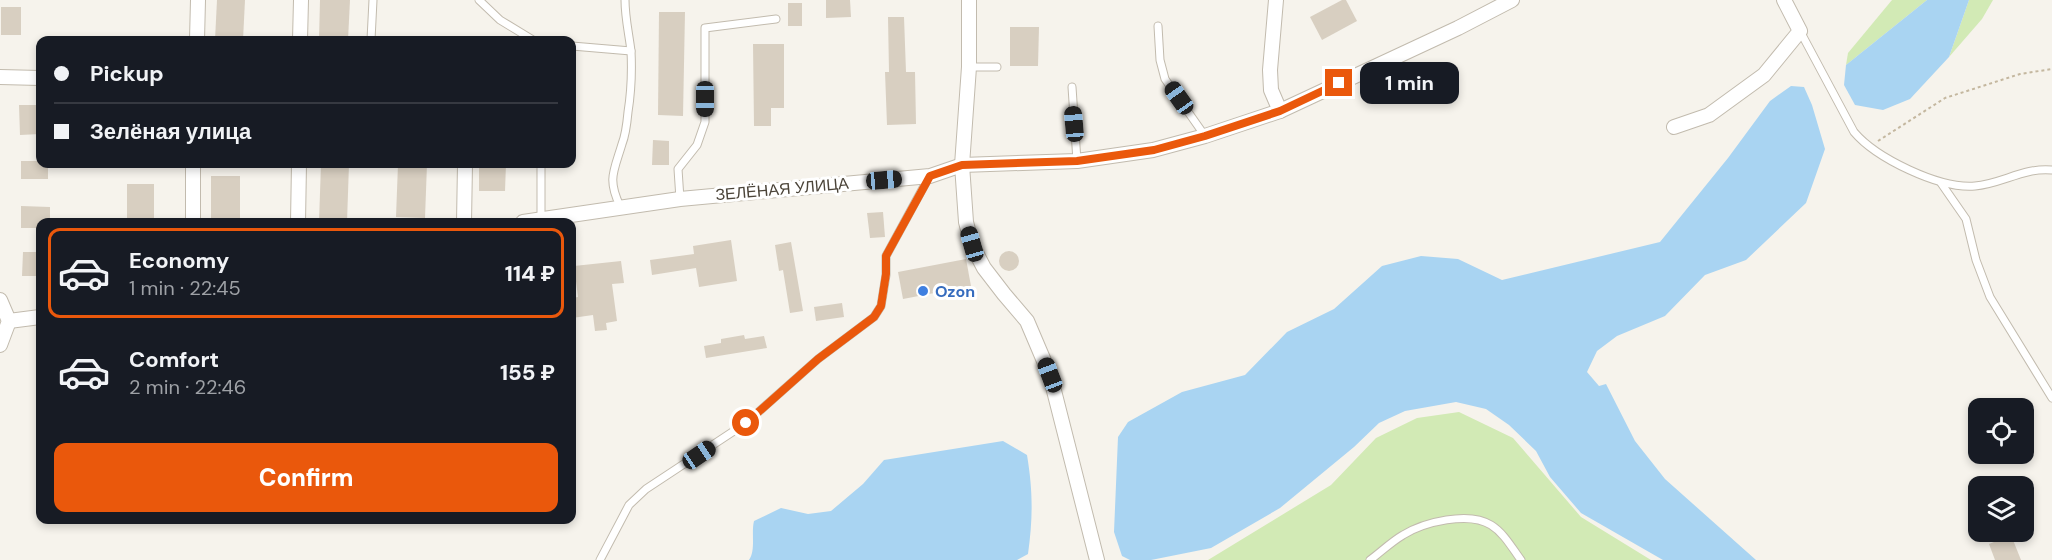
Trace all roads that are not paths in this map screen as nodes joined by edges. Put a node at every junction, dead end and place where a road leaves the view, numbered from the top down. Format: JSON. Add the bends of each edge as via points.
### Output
{"nodes":[{"id":1,"x":198,"y":0,"type":"edge"},
{"id":2,"x":301,"y":0,"type":"edge"},
{"id":3,"x":373,"y":0,"type":"edge"},
{"id":4,"x":479,"y":0,"type":"edge"},
{"id":5,"x":625,"y":0,"type":"edge"},
{"id":6,"x":969,"y":0,"type":"edge"},
{"id":7,"x":1276,"y":0,"type":"edge"},
{"id":8,"x":1512,"y":0,"type":"edge"},
{"id":9,"x":1784,"y":0,"type":"edge"},
{"id":10,"x":776,"y":19,"type":"dead end"},
{"id":11,"x":1158,"y":26,"type":"dead end"},
{"id":12,"x":1800,"y":31,"type":"junction"},
{"id":13,"x":197,"y":36,"type":"edge"},
{"id":14,"x":300,"y":36,"type":"edge"},
{"id":15,"x":372,"y":36,"type":"edge"},
{"id":16,"x":526,"y":36,"type":"edge"},
{"id":17,"x":576,"y":46,"type":"edge"},
{"id":18,"x":631,"y":51,"type":"junction"},
{"id":19,"x":969,"y":67,"type":"junction"},
{"id":20,"x":997,"y":67,"type":"dead end"},
{"id":21,"x":0,"y":78,"type":"edge"},
{"id":22,"x":36,"y":78,"type":"edge"},
{"id":23,"x":1072,"y":87,"type":"dead end"},
{"id":24,"x":1280,"y":111,"type":"junction"},
{"id":25,"x":1674,"y":127,"type":"dead end"},
{"id":26,"x":1205,"y":136,"type":"junction"},
{"id":27,"x":1077,"y":161,"type":"junction"},
{"id":28,"x":962,"y":165,"type":"junction"},
{"id":29,"x":193,"y":168,"type":"edge"},
{"id":30,"x":299,"y":168,"type":"edge"},
{"id":31,"x":465,"y":168,"type":"edge"},
{"id":32,"x":540,"y":168,"type":"edge"},
{"id":33,"x":2052,"y":170,"type":"edge"},
{"id":34,"x":930,"y":176,"type":"junction"},
{"id":35,"x":1941,"y":183,"type":"junction"},
{"id":36,"x":680,"y":199,"type":"junction"},
{"id":37,"x":620,"y":206,"type":"junction"},
{"id":38,"x":193,"y":218,"type":"edge"},
{"id":39,"x":298,"y":218,"type":"edge"},
{"id":40,"x":464,"y":218,"type":"edge"},
{"id":41,"x":541,"y":218,"type":"edge"},
{"id":42,"x":547,"y":218,"type":"edge"},
{"id":43,"x":0,"y":300,"type":"edge"},
{"id":44,"x":36,"y":318,"type":"edge"},
{"id":45,"x":9,"y":321,"type":"junction"},
{"id":46,"x":0,"y":345,"type":"edge"},
{"id":47,"x":2052,"y":398,"type":"edge"},
{"id":48,"x":600,"y":560,"type":"edge"},
{"id":49,"x":1097,"y":560,"type":"edge"},
{"id":50,"x":1370,"y":560,"type":"edge"},
{"id":51,"x":1521,"y":560,"type":"edge"}],
"edges":[{"from":1,"to":13,"type":"street"},
{"from":2,"to":14,"type":"street"},
{"from":3,"to":15,"type":"lane"},
{"from":4,"to":16,"type":"lane","via":[[500,20]]},
{"from":5,"to":18,"type":"lane"},
{"from":6,"to":19,"type":"street"},
{"from":7,"to":24,"type":"street","via":[[1270,70],[1271,90]]},
{"from":8,"to":24,"type":"street","name":"ЗЕЛЁНАЯ УЛИЦА"},
{"from":9,"to":12,"type":"street"},
{"from":10,"to":36,"type":"lane","via":[[705,28],[705,122],[697,145],[678,169]]},
{"from":11,"to":26,"type":"lane","via":[[1165,79]]},
{"from":12,"to":25,"type":"street","via":[[1764,75],[1709,115]]},
{"from":12,"to":35,"type":"lane","via":[[1854,132],[1864,143]]},
{"from":17,"to":18,"type":"lane"},
{"from":18,"to":37,"type":"lane","via":[[629,109],[611,180]]},
{"from":19,"to":20,"type":"lane"},
{"from":19,"to":28,"type":"street"},
{"from":21,"to":22,"type":"street"},
{"from":23,"to":27,"type":"lane"},
{"from":24,"to":26,"type":"street","name":"ЗЕЛЁНАЯ УЛИЦА"},
{"from":26,"to":27,"type":"street","name":"ЗЕЛЁНАЯ УЛИЦА","via":[[1154,150]]},
{"from":27,"to":28,"type":"street","name":"ЗЕЛЁНАЯ УЛИЦА"},
{"from":28,"to":34,"type":"street","name":"ЗЕЛЁНАЯ УЛИЦА"},
{"from":28,"to":49,"type":"street","via":[[966,222],[972,244],[984,268],[1027,321],[1050,375]]},
{"from":29,"to":38,"type":"street"},
{"from":30,"to":39,"type":"street"},
{"from":31,"to":40,"type":"street"},
{"from":32,"to":41,"type":"lane"},
{"from":33,"to":35,"type":"lane","via":[[2040,168],[1975,186]]},
{"from":34,"to":36,"type":"street","name":"ЗЕЛЁНАЯ УЛИЦА"},
{"from":34,"to":48,"type":"lane","via":[[886,256],[881,306],[874,317],[818,359],[746,423],[646,489],[629,505]]},
{"from":35,"to":47,"type":"lane","via":[[1966,219],[1990,297]]},
{"from":36,"to":37,"type":"street","name":"ЗЕЛЁНАЯ УЛИЦА"},
{"from":37,"to":42,"type":"street","name":"ЗЕЛЁНАЯ УЛИЦА"},
{"from":43,"to":45,"type":"street"},
{"from":44,"to":45,"type":"street"},
{"from":45,"to":46,"type":"street"},
{"from":50,"to":51,"type":"lane","via":[[1405,534],[1448,519],[1467,517],[1490,524]]}]}
